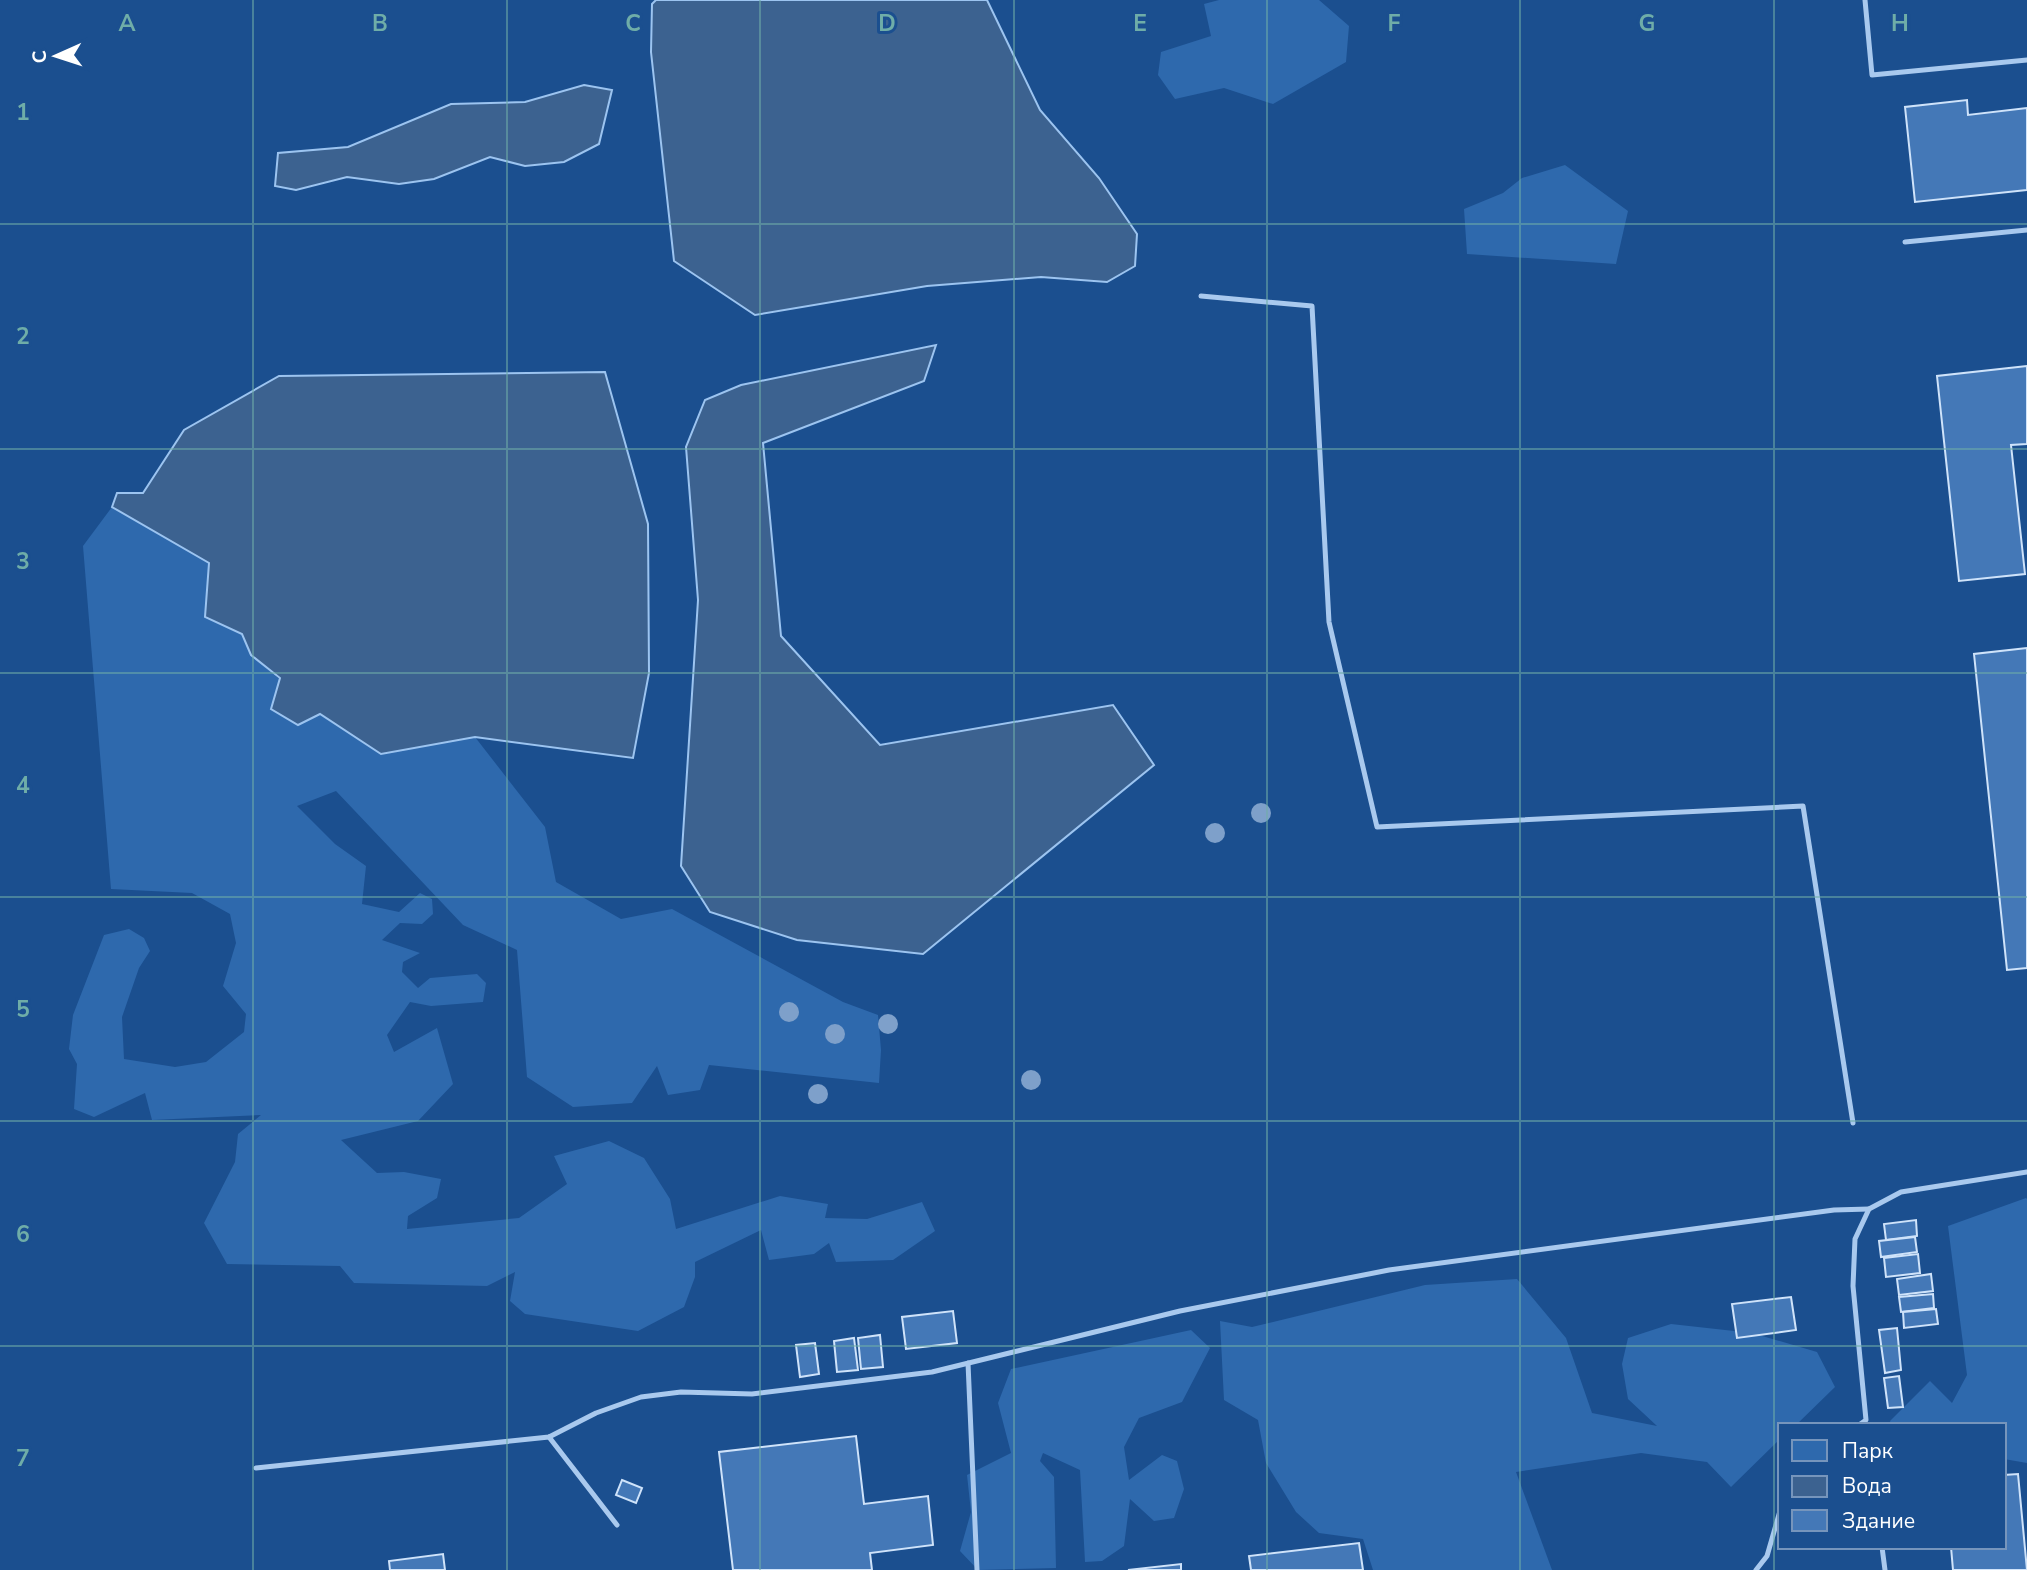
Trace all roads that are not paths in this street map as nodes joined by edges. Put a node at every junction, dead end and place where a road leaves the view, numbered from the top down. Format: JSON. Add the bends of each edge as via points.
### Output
{"nodes":[{"id":1,"x":1865,"y":0,"type":"edge"},
{"id":2,"x":2027,"y":60,"type":"edge"},
{"id":3,"x":2027,"y":230,"type":"edge"},
{"id":4,"x":1905,"y":242,"type":"dead end"},
{"id":5,"x":1201,"y":296,"type":"dead end"},
{"id":6,"x":1853,"y":1123,"type":"dead end"},
{"id":7,"x":2027,"y":1172,"type":"edge"},
{"id":8,"x":1869,"y":1209,"type":"junction"},
{"id":9,"x":968,"y":1363,"type":"junction"},
{"id":10,"x":1866,"y":1422,"type":"edge"},
{"id":11,"x":549,"y":1437,"type":"junction"},
{"id":12,"x":256,"y":1468,"type":"dead end"},
{"id":13,"x":1778,"y":1518,"type":"edge"},
{"id":14,"x":617,"y":1525,"type":"dead end"},
{"id":15,"x":1882,"y":1549,"type":"edge"},
{"id":16,"x":977,"y":1570,"type":"edge"},
{"id":17,"x":1756,"y":1570,"type":"edge"},
{"id":18,"x":1885,"y":1570,"type":"edge"}],
"edges":[{"from":1,"to":2,"type":"lane","via":[[1872,75]]},
{"from":3,"to":4,"type":"lane"},
{"from":5,"to":6,"type":"lane","via":[[1312,306],[1328,622],[1377,827],[1803,806]]},
{"from":7,"to":8,"type":"lane","via":[[1901,1192]]},
{"from":8,"to":9,"type":"lane","via":[[1834,1209],[1389,1270],[1180,1311]]},
{"from":8,"to":10,"type":"lane","via":[[1855,1240],[1853,1286]]},
{"from":9,"to":11,"type":"lane","via":[[932,1372],[752,1394],[681,1392],[641,1397]]},
{"from":9,"to":16,"type":"lane"},
{"from":11,"to":12,"type":"lane"},
{"from":11,"to":14,"type":"lane"},
{"from":13,"to":17,"type":"lane","via":[[1767,1556]]},
{"from":15,"to":18,"type":"lane"}]}
